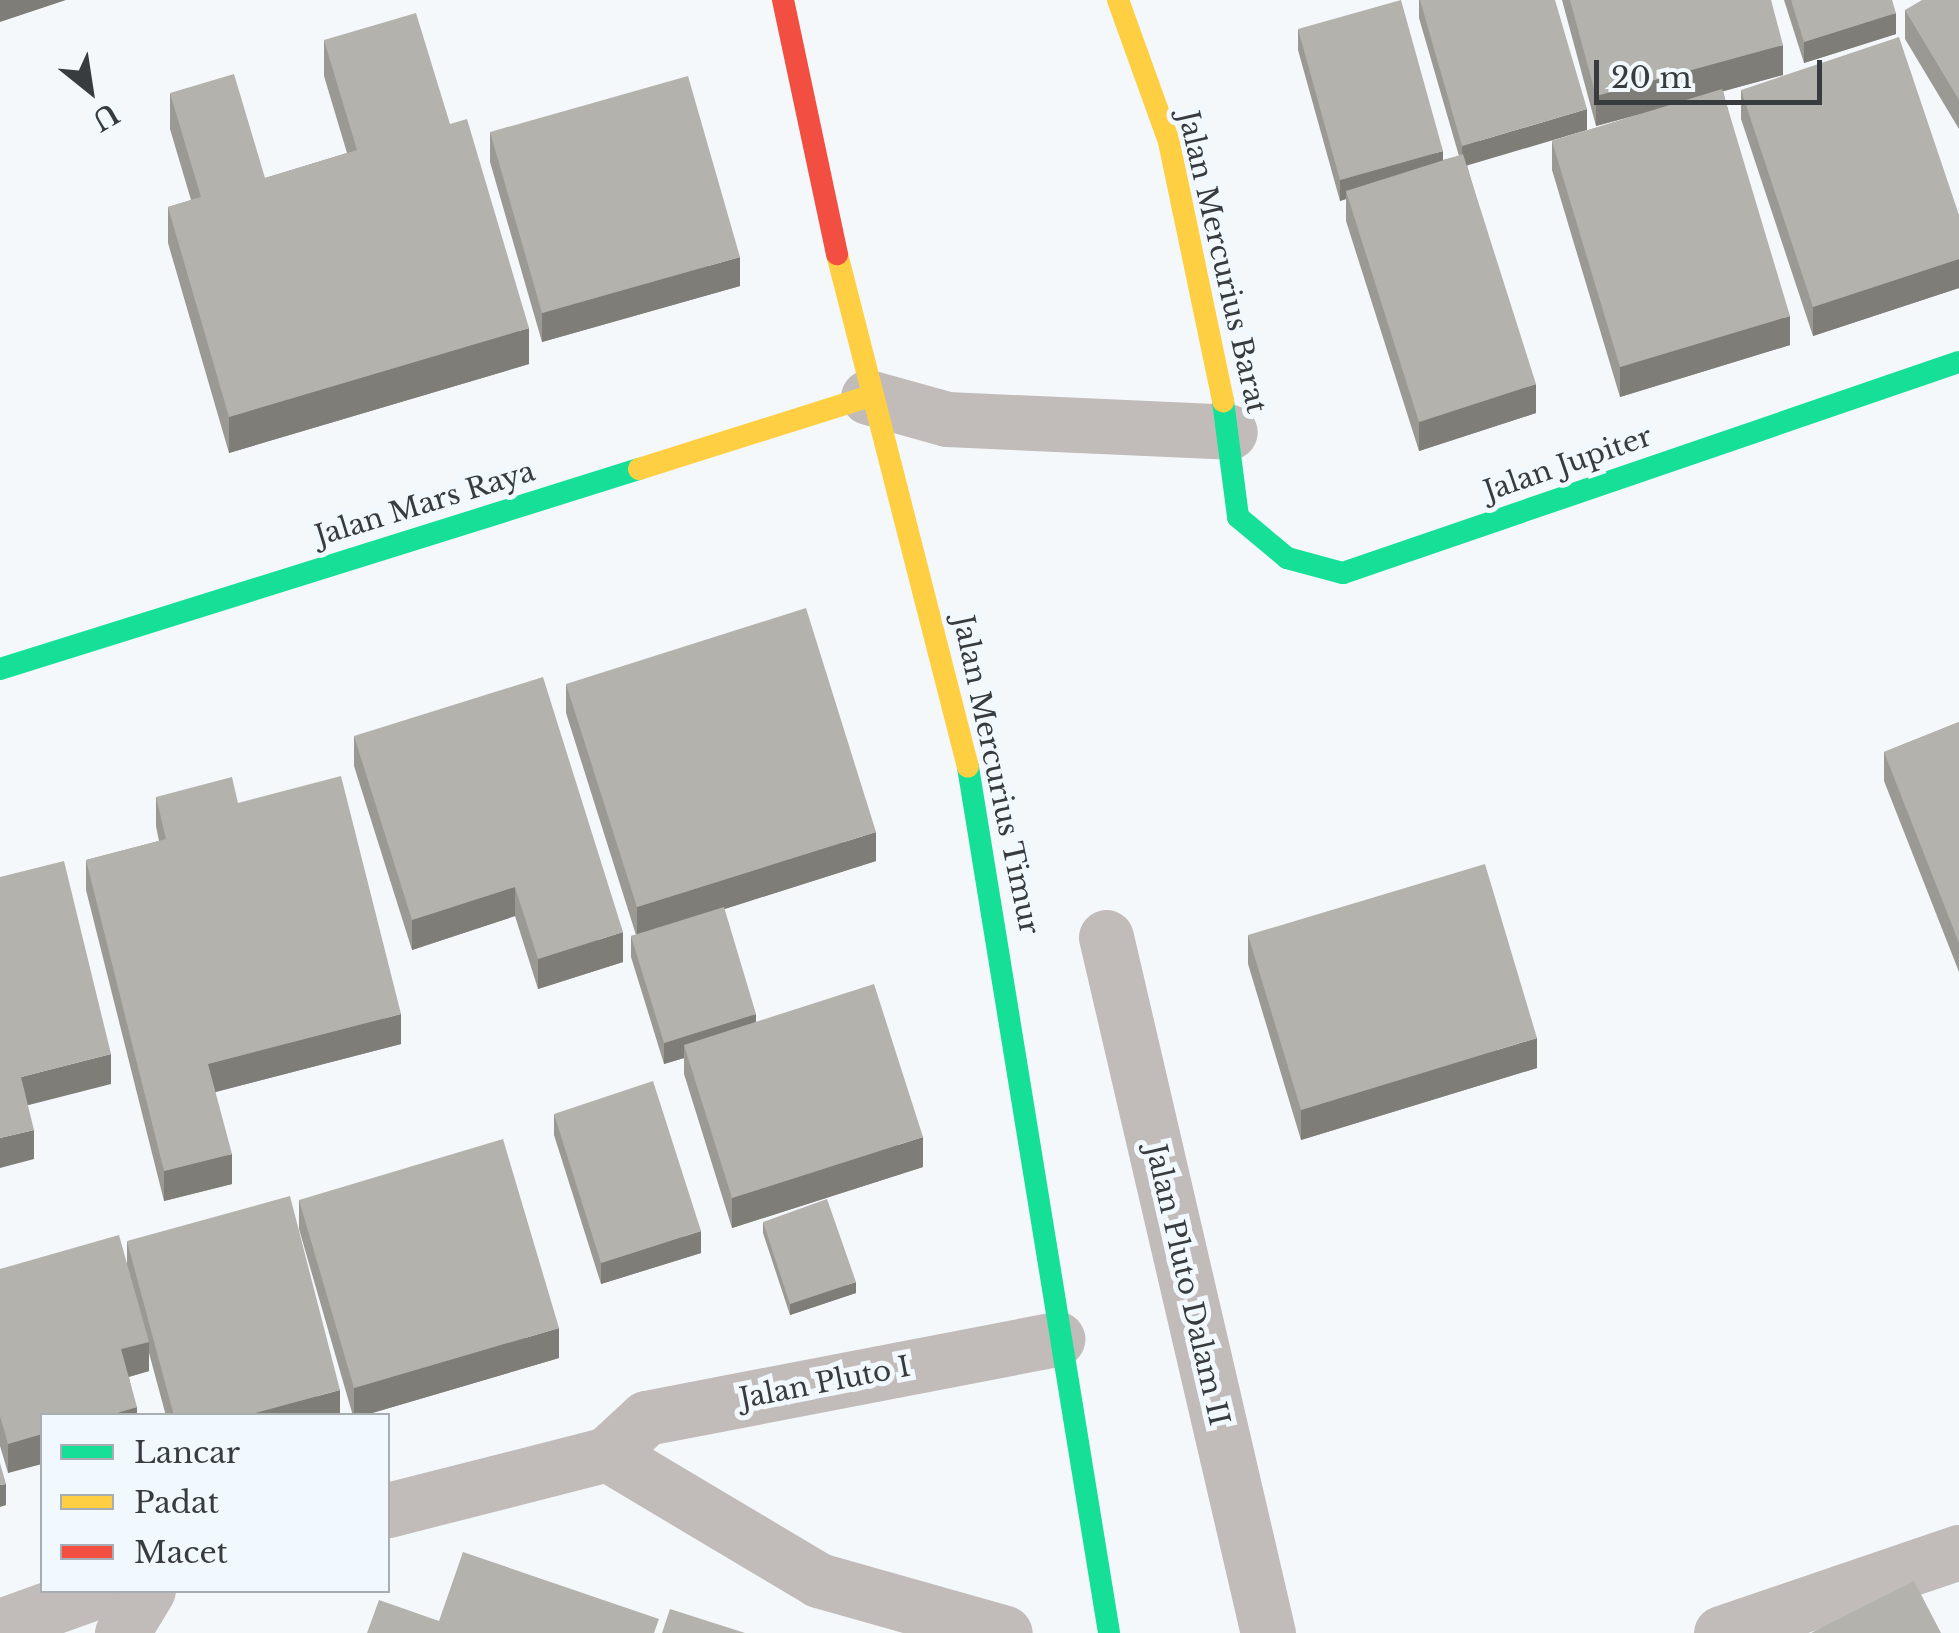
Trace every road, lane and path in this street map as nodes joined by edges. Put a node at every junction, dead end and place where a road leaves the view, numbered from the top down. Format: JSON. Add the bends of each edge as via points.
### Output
{"nodes":[{"id":1,"x":783,"y":0,"type":"edge"},
{"id":2,"x":1118,"y":0,"type":"edge"},
{"id":3,"x":1959,"y":362,"type":"edge"},
{"id":4,"x":868,"y":397,"type":"junction"},
{"id":5,"x":1232,"y":458,"type":"junction"},
{"id":6,"x":0,"y":669,"type":"edge"},
{"id":7,"x":1106,"y":937,"type":"dead end"},
{"id":8,"x":1057,"y":1339,"type":"junction"},
{"id":9,"x":607,"y":1454,"type":"junction"},
{"id":10,"x":390,"y":1509,"type":"edge"},
{"id":11,"x":1959,"y":1552,"type":"edge"},
{"id":12,"x":92,"y":1593,"type":"edge"},
{"id":13,"x":146,"y":1593,"type":"edge"},
{"id":14,"x":0,"y":1626,"type":"edge"},
{"id":15,"x":122,"y":1633,"type":"edge"},
{"id":16,"x":1004,"y":1633,"type":"edge"},
{"id":17,"x":1109,"y":1633,"type":"edge"},
{"id":18,"x":1268,"y":1633,"type":"edge"},
{"id":19,"x":1722,"y":1633,"type":"edge"}],
"edges":[{"from":1,"to":4,"type":"street","name":"Jalan Mercurius Timur"},
{"from":2,"to":5,"type":"street","name":"Jalan Mercurius Barat","via":[[1169,142]]},
{"from":3,"to":5,"type":"street","name":"Jalan Jupiter","via":[[1343,572],[1287,558],[1238,517]]},
{"from":4,"to":5,"type":"street","via":[[946,419]]},
{"from":4,"to":6,"type":"street","name":"Jalan Mars Raya"},
{"from":4,"to":8,"type":"street","name":"Jalan Mercurius Timur","via":[[958,714],[994,886]]},
{"from":7,"to":18,"type":"street","name":"Jalan Pluto Dalam II"},
{"from":8,"to":9,"type":"street","name":"Jalan Pluto I","via":[[646,1418]]},
{"from":8,"to":17,"type":"street","name":"Jalan Mercurius Timur"},
{"from":9,"to":10,"type":"street","name":"Jalan Pluto I"},
{"from":9,"to":16,"type":"street","via":[[818,1580]]},
{"from":11,"to":19,"type":"street"},
{"from":12,"to":14,"type":"street"},
{"from":13,"to":15,"type":"street"}]}
